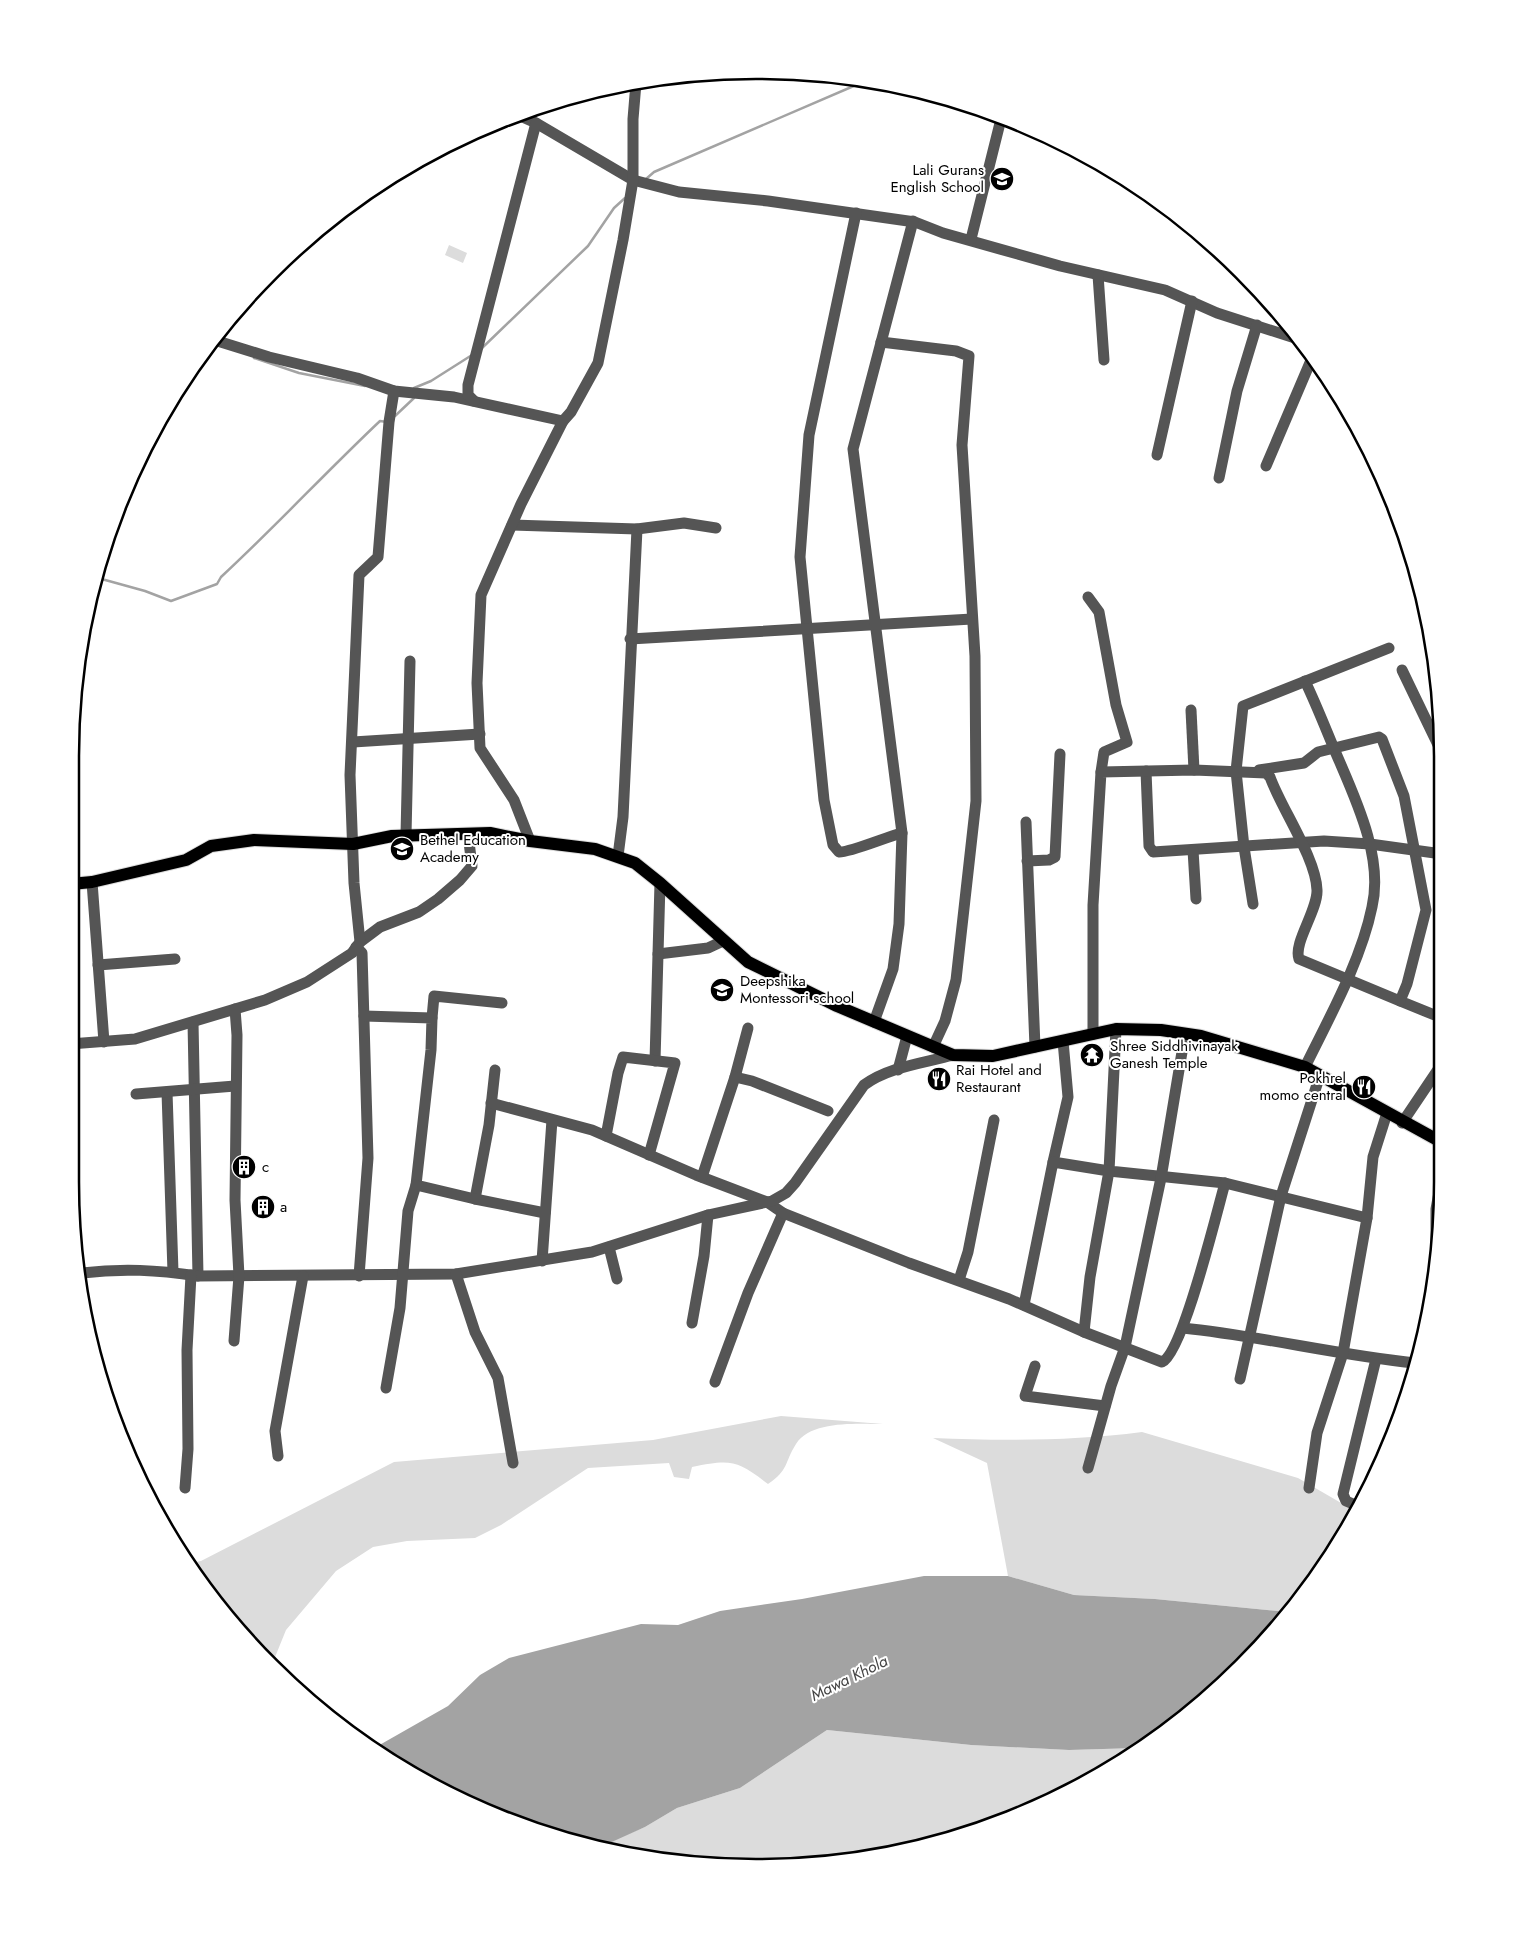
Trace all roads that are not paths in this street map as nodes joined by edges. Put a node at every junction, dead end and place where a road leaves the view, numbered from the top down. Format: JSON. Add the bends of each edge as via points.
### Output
{"nodes":[{"id":1,"x":635,"y":90,"type":"edge"},
{"id":2,"x":527,"y":119,"type":"edge"},
{"id":3,"x":536,"y":123,"type":"junction"},
{"id":4,"x":999,"y":124,"type":"edge"},
{"id":5,"x":633,"y":180,"type":"junction"},
{"id":6,"x":856,"y":213,"type":"junction"},
{"id":7,"x":913,"y":221,"type":"junction"},
{"id":8,"x":971,"y":239,"type":"junction"},
{"id":9,"x":1098,"y":275,"type":"junction"},
{"id":10,"x":1192,"y":301,"type":"junction"},
{"id":11,"x":1257,"y":325,"type":"junction"},
{"id":12,"x":1287,"y":335,"type":"edge"},
{"id":13,"x":221,"y":342,"type":"edge"},
{"id":14,"x":881,"y":342,"type":"junction"},
{"id":15,"x":1104,"y":360,"type":"dead end"},
{"id":16,"x":1309,"y":365,"type":"edge"},
{"id":17,"x":467,"y":388,"type":"junction"},
{"id":18,"x":394,"y":391,"type":"junction"},
{"id":19,"x":456,"y":398,"type":"junction"},
{"id":20,"x":474,"y":401,"type":"junction"},
{"id":21,"x":562,"y":422,"type":"junction"},
{"id":22,"x":1157,"y":455,"type":"dead end"},
{"id":23,"x":1266,"y":466,"type":"dead end"},
{"id":24,"x":1219,"y":478,"type":"dead end"},
{"id":25,"x":512,"y":525,"type":"junction"},
{"id":26,"x":716,"y":528,"type":"dead end"},
{"id":27,"x":637,"y":529,"type":"junction"},
{"id":28,"x":1088,"y":597,"type":"dead end"},
{"id":29,"x":972,"y":619,"type":"junction"},
{"id":30,"x":874,"y":626,"type":"junction"},
{"id":31,"x":809,"y":630,"type":"junction"},
{"id":32,"x":630,"y":639,"type":"junction"},
{"id":33,"x":1389,"y":648,"type":"dead end"},
{"id":34,"x":410,"y":661,"type":"dead end"},
{"id":35,"x":1402,"y":670,"type":"dead end"},
{"id":36,"x":1305,"y":681,"type":"junction"},
{"id":37,"x":1191,"y":710,"type":"dead end"},
{"id":38,"x":480,"y":734,"type":"junction"},
{"id":39,"x":1434,"y":735,"type":"edge"},
{"id":40,"x":407,"y":737,"type":"junction"},
{"id":41,"x":353,"y":742,"type":"junction"},
{"id":42,"x":1333,"y":747,"type":"junction"},
{"id":43,"x":1060,"y":754,"type":"dead end"},
{"id":44,"x":1194,"y":770,"type":"junction"},
{"id":45,"x":1146,"y":771,"type":"junction"},
{"id":46,"x":1236,"y":771,"type":"junction"},
{"id":47,"x":1249,"y":771,"type":"junction"},
{"id":48,"x":1101,"y":772,"type":"junction"},
{"id":49,"x":1026,"y":822,"type":"dead end"},
{"id":50,"x":902,"y":833,"type":"junction"},
{"id":51,"x":468,"y":834,"type":"junction"},
{"id":52,"x":406,"y":835,"type":"junction"},
{"id":53,"x":530,"y":841,"type":"junction"},
{"id":54,"x":1301,"y":842,"type":"junction"},
{"id":55,"x":353,"y":844,"type":"junction"},
{"id":56,"x":1370,"y":844,"type":"junction"},
{"id":57,"x":1244,"y":847,"type":"junction"},
{"id":58,"x":1193,"y":850,"type":"junction"},
{"id":59,"x":1415,"y":850,"type":"junction"},
{"id":60,"x":1434,"y":853,"type":"edge"},
{"id":61,"x":618,"y":856,"type":"junction"},
{"id":62,"x":1027,"y":861,"type":"junction"},
{"id":63,"x":92,"y":882,"type":"junction"},
{"id":64,"x":79,"y":883,"type":"edge"},
{"id":65,"x":660,"y":883,"type":"junction"},
{"id":66,"x":1196,"y":899,"type":"dead end"},
{"id":67,"x":1253,"y":904,"type":"dead end"},
{"id":68,"x":723,"y":941,"type":"junction"},
{"id":69,"x":358,"y":945,"type":"junction"},
{"id":70,"x":658,"y":954,"type":"junction"},
{"id":71,"x":175,"y":959,"type":"dead end"},
{"id":72,"x":98,"y":965,"type":"junction"},
{"id":73,"x":1348,"y":980,"type":"junction"},
{"id":74,"x":1400,"y":1001,"type":"junction"},
{"id":75,"x":502,"y":1003,"type":"dead end"},
{"id":76,"x":235,"y":1009,"type":"junction"},
{"id":77,"x":1434,"y":1015,"type":"edge"},
{"id":78,"x":364,"y":1016,"type":"junction"},
{"id":79,"x":432,"y":1018,"type":"junction"},
{"id":80,"x":192,"y":1022,"type":"junction"},
{"id":81,"x":874,"y":1022,"type":"junction"},
{"id":82,"x":748,"y":1028,"type":"dead end"},
{"id":83,"x":1116,"y":1030,"type":"junction"},
{"id":84,"x":1093,"y":1034,"type":"junction"},
{"id":85,"x":1185,"y":1034,"type":"junction"},
{"id":86,"x":907,"y":1036,"type":"junction"},
{"id":87,"x":1063,"y":1041,"type":"junction"},
{"id":88,"x":104,"y":1042,"type":"junction"},
{"id":89,"x":79,"y":1043,"type":"edge"},
{"id":90,"x":933,"y":1047,"type":"junction"},
{"id":91,"x":1035,"y":1047,"type":"junction"},
{"id":92,"x":953,"y":1055,"type":"junction"},
{"id":93,"x":655,"y":1060,"type":"junction"},
{"id":94,"x":1305,"y":1067,"type":"junction"},
{"id":95,"x":495,"y":1070,"type":"dead end"},
{"id":96,"x":898,"y":1070,"type":"junction"},
{"id":97,"x":1320,"y":1075,"type":"junction"},
{"id":98,"x":1434,"y":1075,"type":"edge"},
{"id":99,"x":735,"y":1077,"type":"junction"},
{"id":100,"x":235,"y":1086,"type":"junction"},
{"id":101,"x":193,"y":1090,"type":"junction"},
{"id":102,"x":167,"y":1092,"type":"junction"},
{"id":103,"x":136,"y":1094,"type":"dead end"},
{"id":104,"x":491,"y":1103,"type":"junction"},
{"id":105,"x":828,"y":1111,"type":"dead end"},
{"id":106,"x":1388,"y":1113,"type":"junction"},
{"id":107,"x":552,"y":1120,"type":"junction"},
{"id":108,"x":994,"y":1120,"type":"dead end"},
{"id":109,"x":1402,"y":1123,"type":"junction"},
{"id":110,"x":606,"y":1136,"type":"junction"},
{"id":111,"x":1434,"y":1139,"type":"edge"},
{"id":112,"x":649,"y":1155,"type":"junction"},
{"id":113,"x":1053,"y":1162,"type":"junction"},
{"id":114,"x":1109,"y":1171,"type":"junction"},
{"id":115,"x":702,"y":1177,"type":"junction"},
{"id":116,"x":1161,"y":1178,"type":"junction"},
{"id":117,"x":1225,"y":1183,"type":"junction"},
{"id":118,"x":416,"y":1185,"type":"junction"},
{"id":119,"x":1281,"y":1196,"type":"junction"},
{"id":120,"x":475,"y":1199,"type":"junction"},
{"id":121,"x":767,"y":1202,"type":"junction"},
{"id":122,"x":783,"y":1212,"type":"junction"},
{"id":123,"x":545,"y":1213,"type":"junction"},
{"id":124,"x":708,"y":1216,"type":"junction"},
{"id":125,"x":1367,"y":1218,"type":"junction"},
{"id":126,"x":609,"y":1247,"type":"junction"},
{"id":127,"x":542,"y":1261,"type":"junction"},
{"id":128,"x":173,"y":1272,"type":"junction"},
{"id":129,"x":85,"y":1273,"type":"edge"},
{"id":130,"x":456,"y":1274,"type":"junction"},
{"id":131,"x":194,"y":1275,"type":"junction"},
{"id":132,"x":239,"y":1276,"type":"junction"},
{"id":133,"x":303,"y":1276,"type":"junction"},
{"id":134,"x":359,"y":1276,"type":"junction"},
{"id":135,"x":402,"y":1276,"type":"junction"},
{"id":136,"x":617,"y":1279,"type":"dead end"},
{"id":137,"x":959,"y":1280,"type":"junction"},
{"id":138,"x":1024,"y":1305,"type":"junction"},
{"id":139,"x":692,"y":1323,"type":"dead end"},
{"id":140,"x":1183,"y":1328,"type":"junction"},
{"id":141,"x":1084,"y":1332,"type":"junction"},
{"id":142,"x":1252,"y":1337,"type":"junction"},
{"id":143,"x":234,"y":1341,"type":"dead end"},
{"id":144,"x":1125,"y":1347,"type":"junction"},
{"id":145,"x":1344,"y":1353,"type":"junction"},
{"id":146,"x":1376,"y":1359,"type":"junction"},
{"id":147,"x":1409,"y":1362,"type":"edge"},
{"id":148,"x":1035,"y":1366,"type":"dead end"},
{"id":149,"x":1240,"y":1379,"type":"dead end"},
{"id":150,"x":715,"y":1382,"type":"dead end"},
{"id":151,"x":386,"y":1388,"type":"dead end"},
{"id":152,"x":1105,"y":1406,"type":"junction"},
{"id":153,"x":278,"y":1456,"type":"dead end"},
{"id":154,"x":513,"y":1463,"type":"dead end"},
{"id":155,"x":1088,"y":1468,"type":"dead end"},
{"id":156,"x":184,"y":1488,"type":"dead end"},
{"id":157,"x":1309,"y":1488,"type":"dead end"},
{"id":158,"x":1352,"y":1504,"type":"edge"}],
"edges":[{"from":1,"to":5,"type":"street"},
{"from":2,"to":3,"type":"street"},
{"from":3,"to":5,"type":"street"},
{"from":3,"to":17,"type":"street"},
{"from":4,"to":8,"type":"street"},
{"from":5,"to":6,"type":"street","via":[[679,192]]},
{"from":5,"to":21,"type":"street","via":[[598,363]]},
{"from":6,"to":7,"type":"street"},
{"from":6,"to":31,"type":"street","via":[[809,435],[800,557]]},
{"from":7,"to":8,"type":"street","via":[[942,233]]},
{"from":7,"to":14,"type":"street"},
{"from":8,"to":9,"type":"street"},
{"from":9,"to":10,"type":"street","via":[[1165,290]]},
{"from":9,"to":15,"type":"street"},
{"from":10,"to":11,"type":"street","via":[[1217,313]]},
{"from":10,"to":22,"type":"street"},
{"from":11,"to":12,"type":"street"},
{"from":11,"to":24,"type":"street","via":[[1237,391]]},
{"from":13,"to":18,"type":"street"},
{"from":14,"to":29,"type":"street","via":[[969,356],[962,444]]},
{"from":14,"to":30,"type":"street","via":[[854,449]]},
{"from":16,"to":23,"type":"street"},
{"from":17,"to":19,"type":"street"},
{"from":17,"to":20,"type":"street"},
{"from":18,"to":19,"type":"street"},
{"from":18,"to":41,"type":"street","via":[[378,557],[359,575]]},
{"from":19,"to":20,"type":"street"},
{"from":20,"to":21,"type":"street"},
{"from":21,"to":25,"type":"street"},
{"from":25,"to":27,"type":"street"},
{"from":25,"to":38,"type":"street","via":[[481,595],[477,683]]},
{"from":26,"to":27,"type":"street","via":[[684,523]]},
{"from":27,"to":32,"type":"street"},
{"from":28,"to":48,"type":"street","via":[[1099,612],[1116,706],[1127,736],[1124,745],[1104,752]]},
{"from":29,"to":30,"type":"street"},
{"from":29,"to":90,"type":"street","via":[[976,801],[971,857],[956,980]]},
{"from":30,"to":31,"type":"street"},
{"from":30,"to":50,"type":"street"},
{"from":31,"to":32,"type":"street"},
{"from":31,"to":50,"type":"street","via":[[824,800],[833,845],[839,852],[846,853]]},
{"from":32,"to":61,"type":"street","via":[[623,817]]},
{"from":33,"to":36,"type":"street"},
{"from":34,"to":40,"type":"street"},
{"from":35,"to":39,"type":"street"},
{"from":36,"to":42,"type":"street"},
{"from":36,"to":46,"type":"street","via":[[1242,706]]},
{"from":37,"to":44,"type":"street"},
{"from":38,"to":40,"type":"street"},
{"from":38,"to":53,"type":"street","via":[[480,748],[514,800]]},
{"from":40,"to":41,"type":"street"},
{"from":40,"to":52,"type":"street"},
{"from":41,"to":55,"type":"street","via":[[350,775]]},
{"from":42,"to":47,"type":"street","via":[[1318,752],[1304,763]]},
{"from":42,"to":56,"type":"street","via":[[1364,819]]},
{"from":42,"to":59,"type":"street","via":[[1382,739],[1404,796]]},
{"from":43,"to":62,"type":"street","via":[[1055,857]]},
{"from":44,"to":45,"type":"street"},
{"from":44,"to":46,"type":"street"},
{"from":45,"to":48,"type":"street"},
{"from":45,"to":58,"type":"street","via":[[1150,849],[1153,852]]},
{"from":46,"to":47,"type":"street"},
{"from":46,"to":57,"type":"street"},
{"from":47,"to":54,"type":"street","via":[[1270,776]]},
{"from":48,"to":84,"type":"street","via":[[1093,905]]},
{"from":49,"to":62,"type":"street"},
{"from":50,"to":81,"type":"street","via":[[899,924],[893,969]]},
{"from":51,"to":52,"type":"main road"},
{"from":51,"to":53,"type":"main road","via":[[490,833]]},
{"from":51,"to":69,"type":"street","via":[[472,866],[460,880],[419,912],[380,927]]},
{"from":52,"to":55,"type":"main road"},
{"from":53,"to":61,"type":"main road","via":[[595,849]]},
{"from":54,"to":56,"type":"street"},
{"from":54,"to":57,"type":"street"},
{"from":54,"to":73,"type":"street","via":[[1317,888],[1316,903],[1299,959]]},
{"from":55,"to":63,"type":"main road","via":[[233,842],[210,846],[186,860]]},
{"from":55,"to":69,"type":"street"},
{"from":56,"to":59,"type":"street"},
{"from":56,"to":73,"type":"street","via":[[1373,906]]},
{"from":57,"to":58,"type":"street"},
{"from":57,"to":67,"type":"street"},
{"from":58,"to":66,"type":"street"},
{"from":59,"to":60,"type":"street"},
{"from":59,"to":74,"type":"street","via":[[1426,910]]},
{"from":61,"to":65,"type":"main road"},
{"from":62,"to":91,"type":"street"},
{"from":63,"to":64,"type":"main road"},
{"from":63,"to":72,"type":"street"},
{"from":65,"to":68,"type":"main road"},
{"from":65,"to":70,"type":"street"},
{"from":68,"to":70,"type":"street","via":[[708,948]]},
{"from":68,"to":81,"type":"main road","via":[[748,962]]},
{"from":69,"to":76,"type":"street","via":[[352,953],[292,990]]},
{"from":69,"to":78,"type":"street","via":[[362,953]]},
{"from":70,"to":93,"type":"street"},
{"from":71,"to":72,"type":"street"},
{"from":72,"to":88,"type":"street"},
{"from":73,"to":74,"type":"street"},
{"from":73,"to":94,"type":"street"},
{"from":74,"to":77,"type":"street"},
{"from":75,"to":79,"type":"street","via":[[434,996]]},
{"from":76,"to":80,"type":"street"},
{"from":76,"to":100,"type":"street"},
{"from":78,"to":79,"type":"street"},
{"from":78,"to":134,"type":"street","via":[[368,1158]]},
{"from":79,"to":118,"type":"street"},
{"from":80,"to":88,"type":"street","via":[[135,1039]]},
{"from":80,"to":101,"type":"street"},
{"from":81,"to":86,"type":"main road"},
{"from":82,"to":99,"type":"street"},
{"from":83,"to":84,"type":"main road"},
{"from":83,"to":85,"type":"main road","via":[[1161,1030]]},
{"from":83,"to":114,"type":"street"},
{"from":84,"to":87,"type":"main road"},
{"from":85,"to":94,"type":"main road"},
{"from":85,"to":116,"type":"street"},
{"from":86,"to":90,"type":"main road"},
{"from":86,"to":96,"type":"street"},
{"from":87,"to":91,"type":"main road"},
{"from":87,"to":113,"type":"street","via":[[1068,1097]]},
{"from":88,"to":89,"type":"street"},
{"from":90,"to":92,"type":"main road"},
{"from":91,"to":92,"type":"main road","via":[[993,1056]]},
{"from":92,"to":96,"type":"street"},
{"from":93,"to":110,"type":"street","via":[[624,1057]]},
{"from":93,"to":112,"type":"street","via":[[675,1063]]},
{"from":94,"to":97,"type":"main road"},
{"from":95,"to":104,"type":"street"},
{"from":96,"to":121,"type":"street","via":[[864,1085],[795,1183],[778,1199]]},
{"from":97,"to":106,"type":"main road"},
{"from":97,"to":119,"type":"street"},
{"from":98,"to":109,"type":"street"},
{"from":99,"to":105,"type":"street"},
{"from":99,"to":115,"type":"street"},
{"from":100,"to":101,"type":"street"},
{"from":100,"to":132,"type":"street"},
{"from":101,"to":102,"type":"street"},
{"from":101,"to":131,"type":"street"},
{"from":102,"to":103,"type":"street"},
{"from":102,"to":128,"type":"street"},
{"from":104,"to":107,"type":"street"},
{"from":104,"to":120,"type":"street"},
{"from":106,"to":109,"type":"main road"},
{"from":106,"to":125,"type":"street","via":[[1373,1157]]},
{"from":107,"to":110,"type":"street"},
{"from":107,"to":123,"type":"street"},
{"from":108,"to":137,"type":"street","via":[[968,1252]]},
{"from":109,"to":111,"type":"main road"},
{"from":110,"to":112,"type":"street"},
{"from":112,"to":115,"type":"street"},
{"from":113,"to":114,"type":"street"},
{"from":113,"to":138,"type":"street"},
{"from":114,"to":116,"type":"street"},
{"from":114,"to":141,"type":"street","via":[[1090,1277]]},
{"from":115,"to":121,"type":"street"},
{"from":116,"to":117,"type":"street"},
{"from":116,"to":144,"type":"street"},
{"from":117,"to":119,"type":"street"},
{"from":117,"to":140,"type":"street"},
{"from":118,"to":120,"type":"street"},
{"from":118,"to":135,"type":"street","via":[[408,1211]]},
{"from":119,"to":125,"type":"street"},
{"from":119,"to":142,"type":"street"},
{"from":120,"to":123,"type":"street"},
{"from":121,"to":122,"type":"street"},
{"from":121,"to":124,"type":"street"},
{"from":122,"to":137,"type":"street","via":[[909,1264]]},
{"from":122,"to":150,"type":"street"},
{"from":123,"to":127,"type":"street"},
{"from":124,"to":126,"type":"street"},
{"from":124,"to":139,"type":"street"},
{"from":125,"to":145,"type":"street"},
{"from":126,"to":127,"type":"street"},
{"from":126,"to":136,"type":"street"},
{"from":127,"to":130,"type":"street"},
{"from":128,"to":129,"type":"street","via":[[116,1268]]},
{"from":128,"to":131,"type":"street"},
{"from":130,"to":135,"type":"street"},
{"from":130,"to":154,"type":"street","via":[[475,1332],[498,1378]]},
{"from":131,"to":132,"type":"street"},
{"from":131,"to":156,"type":"street","via":[[187,1350],[188,1448]]},
{"from":132,"to":133,"type":"street"},
{"from":132,"to":143,"type":"street"},
{"from":133,"to":134,"type":"street"},
{"from":133,"to":153,"type":"street","via":[[275,1431]]},
{"from":134,"to":135,"type":"street"},
{"from":135,"to":151,"type":"street","via":[[400,1308]]},
{"from":137,"to":138,"type":"street"},
{"from":138,"to":141,"type":"street"},
{"from":140,"to":142,"type":"street"},
{"from":140,"to":144,"type":"street","via":[[1168,1359],[1162,1362]]},
{"from":141,"to":144,"type":"street"},
{"from":142,"to":145,"type":"street"},
{"from":142,"to":149,"type":"street"},
{"from":144,"to":152,"type":"street"},
{"from":145,"to":146,"type":"street"},
{"from":145,"to":157,"type":"street","via":[[1316,1433]]},
{"from":146,"to":147,"type":"street"},
{"from":146,"to":158,"type":"street","via":[[1343,1494],[1346,1502]]},
{"from":148,"to":152,"type":"street","via":[[1025,1396]]},
{"from":152,"to":155,"type":"street"}]}
